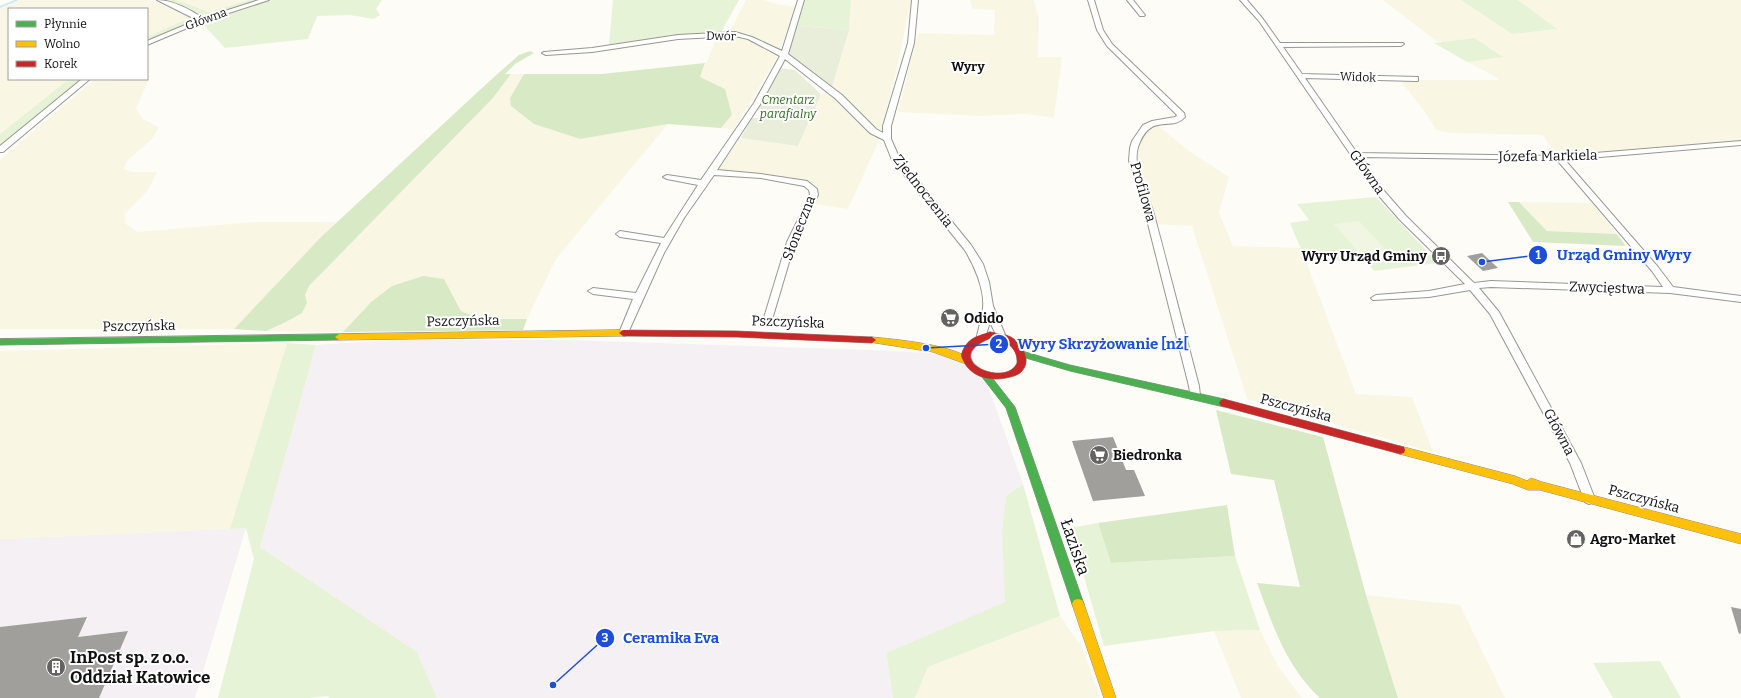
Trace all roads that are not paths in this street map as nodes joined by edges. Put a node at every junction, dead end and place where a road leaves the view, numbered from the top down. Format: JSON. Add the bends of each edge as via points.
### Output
{"nodes":[{"id":1,"x":160,"y":0,"type":"edge"},
{"id":2,"x":266,"y":0,"type":"edge"},
{"id":3,"x":801,"y":0,"type":"edge"},
{"id":4,"x":915,"y":0,"type":"edge"},
{"id":5,"x":1091,"y":0,"type":"edge"},
{"id":6,"x":1130,"y":0,"type":"edge"},
{"id":7,"x":1247,"y":1,"type":"edge"},
{"id":8,"x":1142,"y":15,"type":"dead end"},
{"id":9,"x":202,"y":20,"type":"junction"},
{"id":10,"x":148,"y":43,"type":"edge"},
{"id":11,"x":1401,"y":44,"type":"dead end"},
{"id":12,"x":1279,"y":45,"type":"junction"},
{"id":13,"x":546,"y":53,"type":"dead end"},
{"id":14,"x":784,"y":55,"type":"junction"},
{"id":15,"x":1300,"y":76,"type":"junction"},
{"id":16,"x":1415,"y":79,"type":"dead end"},
{"id":17,"x":85,"y":80,"type":"edge"},
{"id":18,"x":887,"y":139,"type":"junction"},
{"id":19,"x":1741,"y":143,"type":"edge"},
{"id":20,"x":0,"y":150,"type":"edge"},
{"id":21,"x":1355,"y":155,"type":"junction"},
{"id":22,"x":1559,"y":158,"type":"junction"},
{"id":23,"x":712,"y":172,"type":"junction"},
{"id":24,"x":667,"y":177,"type":"dead end"},
{"id":25,"x":704,"y":183,"type":"junction"},
{"id":26,"x":620,"y":234,"type":"dead end"},
{"id":27,"x":666,"y":242,"type":"junction"},
{"id":28,"x":1472,"y":286,"type":"junction"},
{"id":29,"x":1670,"y":290,"type":"junction"},
{"id":30,"x":593,"y":291,"type":"dead end"},
{"id":31,"x":639,"y":296,"type":"junction"},
{"id":32,"x":1376,"y":298,"type":"dead end"},
{"id":33,"x":1741,"y":299,"type":"edge"},
{"id":34,"x":988,"y":306,"type":"junction"},
{"id":35,"x":768,"y":321,"type":"dead end"},
{"id":36,"x":624,"y":332,"type":"junction"},
{"id":37,"x":982,"y":336,"type":"junction"},
{"id":38,"x":1001,"y":337,"type":"junction"},
{"id":39,"x":0,"y":342,"type":"edge"},
{"id":40,"x":961,"y":345,"type":"junction"},
{"id":41,"x":926,"y":348,"type":"junction"},
{"id":42,"x":1022,"y":354,"type":"junction"},
{"id":43,"x":966,"y":361,"type":"junction"},
{"id":44,"x":1070,"y":368,"type":"junction"},
{"id":45,"x":1018,"y":369,"type":"junction"},
{"id":46,"x":987,"y":377,"type":"junction"},
{"id":47,"x":1010,"y":383,"type":"junction"},
{"id":48,"x":1195,"y":396,"type":"junction"},
{"id":49,"x":1010,"y":407,"type":"junction"},
{"id":50,"x":1589,"y":499,"type":"junction"},
{"id":51,"x":1741,"y":539,"type":"edge"},
{"id":52,"x":1110,"y":698,"type":"edge"}],
"edges":[{"from":1,"to":9,"type":"street"},
{"from":2,"to":9,"type":"street","name":"Główna"},
{"from":3,"to":14,"type":"street"},
{"from":4,"to":18,"type":"street","name":"Zjednoczenia","via":[[911,42],[887,126]]},
{"from":5,"to":48,"type":"street","name":"Profilowa","via":[[1100,30],[1109,44],[1180,113],[1181,117],[1177,120],[1151,124],[1144,129],[1132,149],[1135,174],[1149,212]]},
{"from":6,"to":8,"type":"street"},
{"from":7,"to":12,"type":"street","name":"Główna"},
{"from":9,"to":10,"type":"street","name":"Główna"},
{"from":11,"to":12,"type":"street"},
{"from":12,"to":15,"type":"street","name":"Główna"},
{"from":13,"to":14,"type":"street","name":"Dwór","via":[[592,50],[678,37],[730,34],[750,38]]},
{"from":14,"to":18,"type":"street","name":"Dwór","via":[[839,97],[873,131]]},
{"from":14,"to":23,"type":"street","via":[[734,141]]},
{"from":15,"to":16,"type":"street","name":"Widok"},
{"from":15,"to":21,"type":"street","name":"Główna"},
{"from":17,"to":20,"type":"street"},
{"from":18,"to":34,"type":"street","name":"Zjednoczenia","via":[[895,158],[968,247],[978,264]]},
{"from":19,"to":22,"type":"street","name":"Józefa Markiela"},
{"from":21,"to":22,"type":"street","name":"Józefa Markiela"},
{"from":21,"to":28,"type":"street","name":"Główna","via":[[1382,194],[1403,218]]},
{"from":22,"to":29,"type":"street","via":[[1655,269]]},
{"from":23,"to":25,"type":"street"},
{"from":23,"to":35,"type":"street","name":"Słoneczna","via":[[761,176],[807,184],[813,189],[814,195],[791,242]]},
{"from":24,"to":25,"type":"street"},
{"from":25,"to":27,"type":"street"},
{"from":26,"to":27,"type":"street"},
{"from":27,"to":31,"type":"street"},
{"from":28,"to":29,"type":"street","name":"Zwycięstwa","via":[[1490,284]]},
{"from":28,"to":32,"type":"street","via":[[1438,293]]},
{"from":28,"to":50,"type":"street","name":"Główna","via":[[1494,312],[1576,463]]},
{"from":29,"to":33,"type":"street","name":"Zwycięstwa"},
{"from":30,"to":31,"type":"street"},
{"from":31,"to":36,"type":"street"},
{"from":34,"to":37,"type":"street","name":"Zjednoczenia"},
{"from":34,"to":38,"type":"street","name":"Zjednoczenia"},
{"from":36,"to":39,"type":"main road","name":"Pszczyńska"},
{"from":36,"to":41,"type":"main road","name":"Pszczyńska","via":[[864,339]]},
{"from":37,"to":38,"type":"main road"},
{"from":37,"to":40,"type":"main road"},
{"from":38,"to":42,"type":"main road","via":[[1015,343]]},
{"from":40,"to":41,"type":"main road","name":"Pszczyńska"},
{"from":40,"to":43,"type":"main road"},
{"from":41,"to":43,"type":"main road","name":"Pszczyńska","via":[[958,356]]},
{"from":42,"to":44,"type":"main road","name":"Pszczyńska"},
{"from":42,"to":45,"type":"main road","via":[[1023,359]]},
{"from":43,"to":46,"type":"main road","name":"Pszczyńska","via":[[976,372]]},
{"from":44,"to":45,"type":"main road","name":"Pszczyńska"},
{"from":44,"to":48,"type":"main road","name":"Pszczyńska"},
{"from":45,"to":47,"type":"main road"},
{"from":46,"to":47,"type":"main road","via":[[1003,377]]},
{"from":46,"to":49,"type":"main road","name":"Łaziska"},
{"from":47,"to":49,"type":"main road","name":"Łaziska"},
{"from":48,"to":50,"type":"main road","name":"Pszczyńska","via":[[1515,480],[1528,486],[1540,486]]},
{"from":49,"to":52,"type":"main road","name":"Łaziska"},
{"from":50,"to":51,"type":"main road","name":"Pszczyńska"}]}
